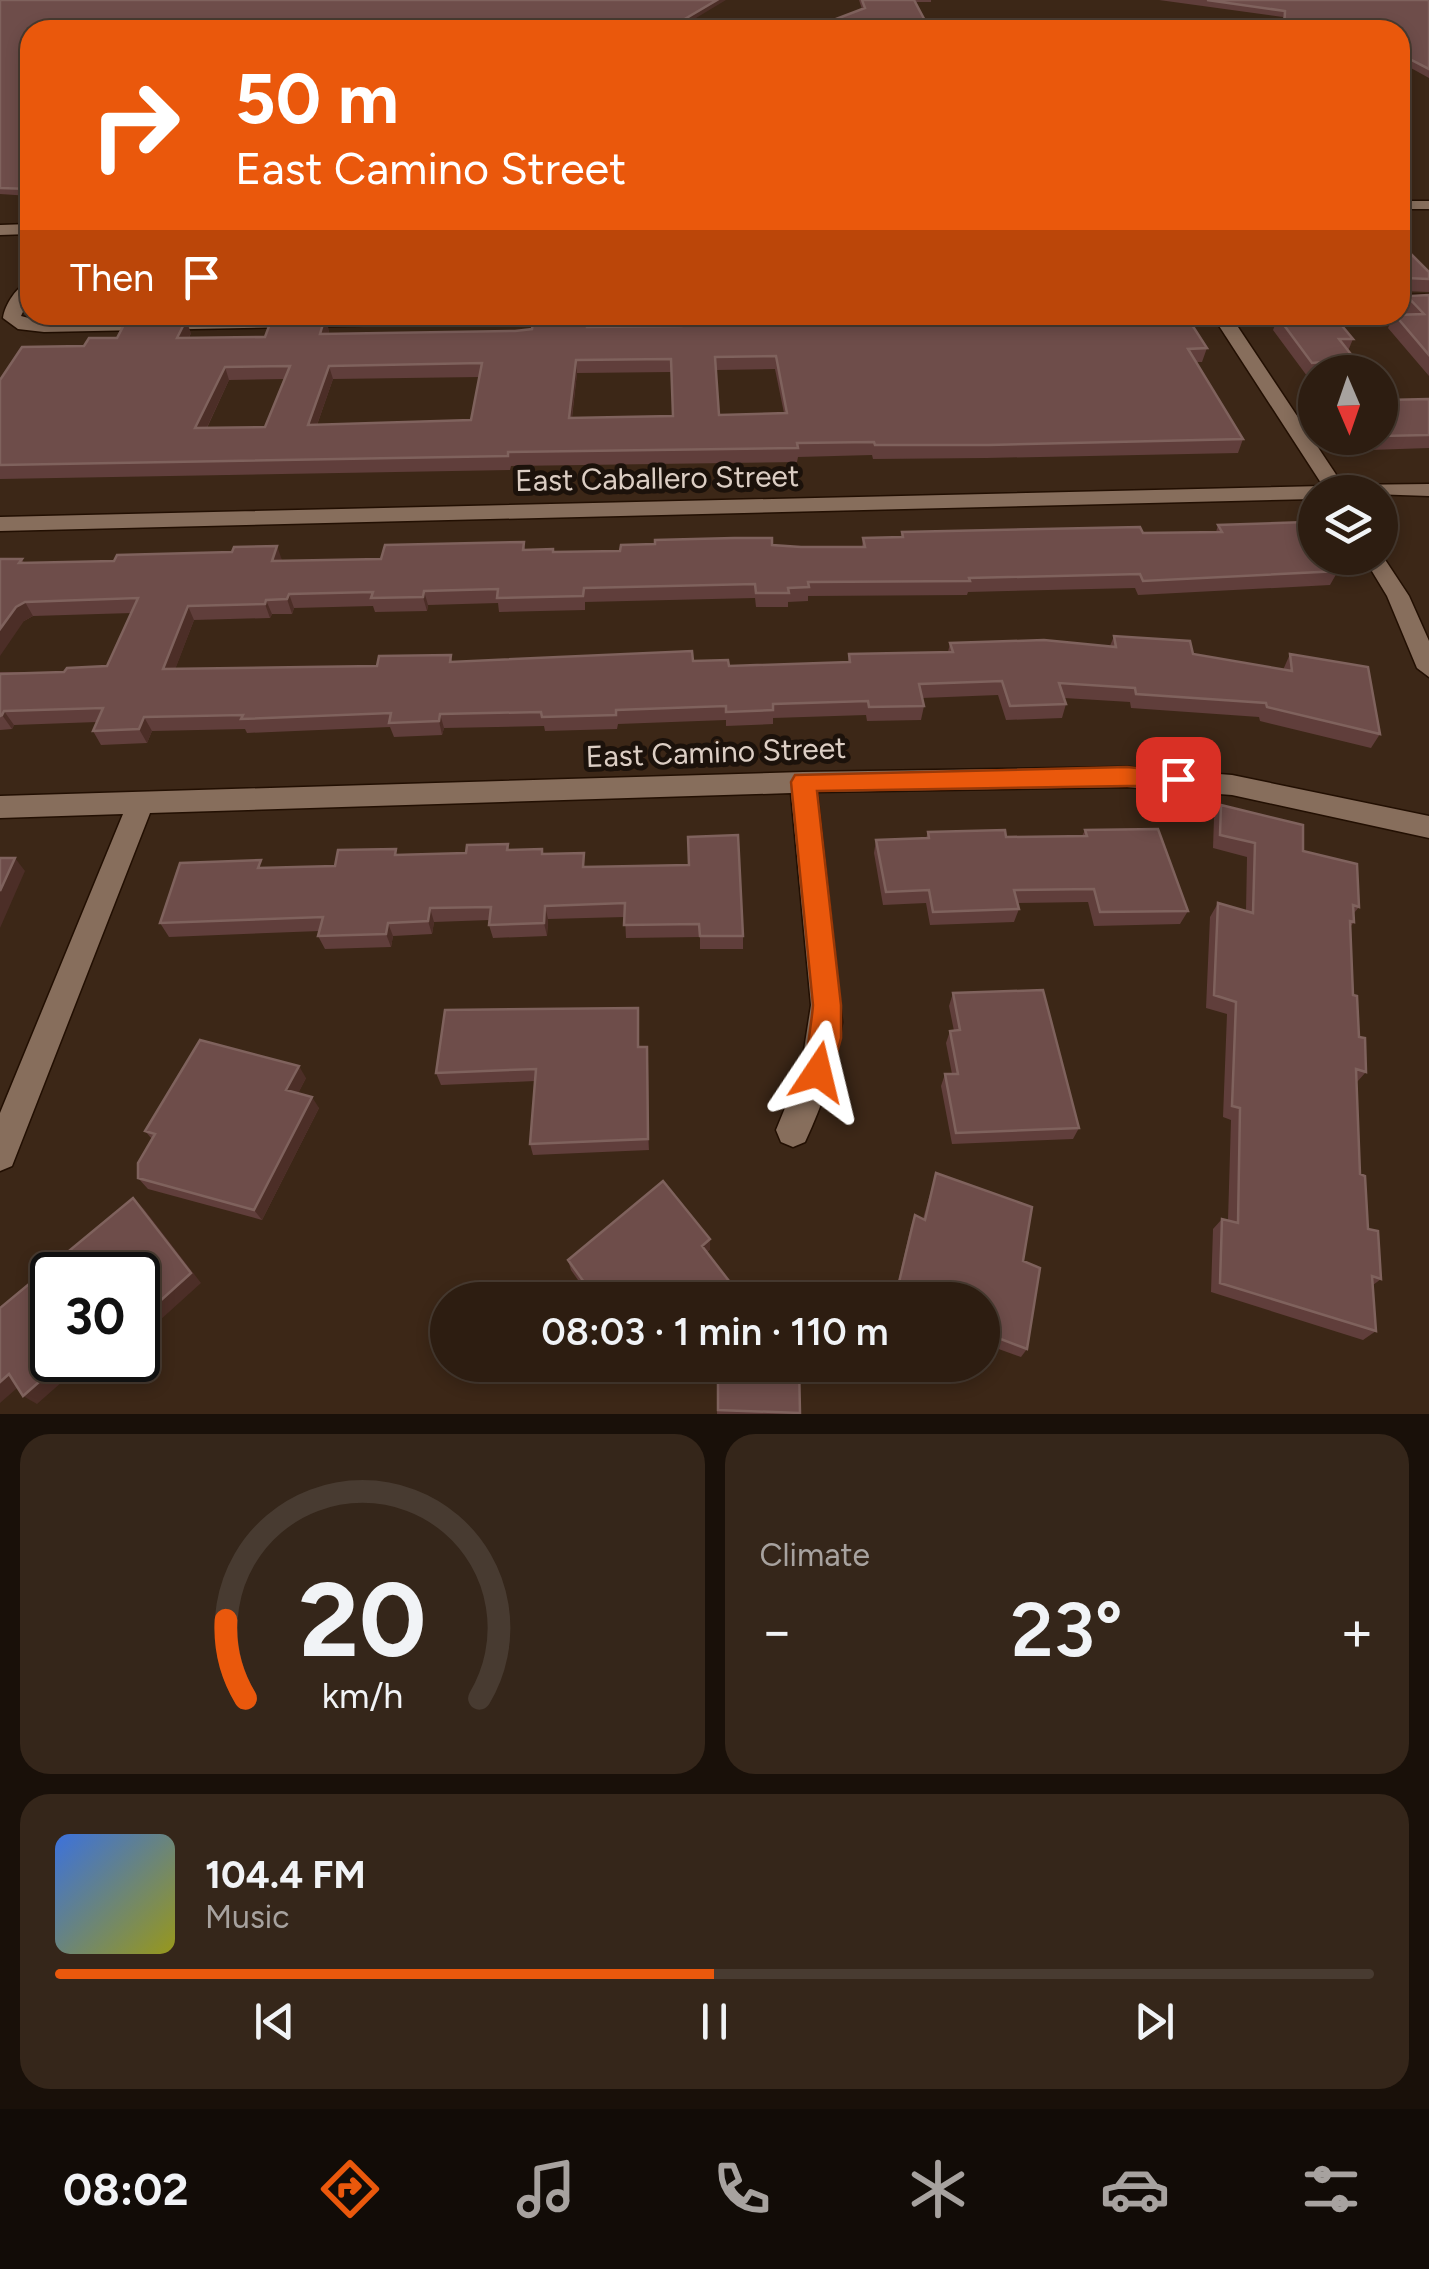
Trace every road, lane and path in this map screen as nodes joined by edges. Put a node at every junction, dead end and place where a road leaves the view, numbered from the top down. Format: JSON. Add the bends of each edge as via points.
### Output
{"nodes":[{"id":1,"x":20,"y":300,"type":"edge"},
{"id":2,"x":20,"y":323,"type":"edge"},
{"id":3,"x":37,"y":325,"type":"edge"},
{"id":4,"x":98,"y":325,"type":"edge"},
{"id":5,"x":1228,"y":325,"type":"edge"},
{"id":6,"x":1326,"y":475,"type":"edge"},
{"id":7,"x":1429,"y":490,"type":"edge"},
{"id":8,"x":1398,"y":491,"type":"edge"},
{"id":9,"x":1298,"y":492,"type":"edge"},
{"id":10,"x":0,"y":524,"type":"edge"},
{"id":11,"x":1386,"y":575,"type":"edge"},
{"id":12,"x":1429,"y":668,"type":"edge"},
{"id":13,"x":804,"y":782,"type":"junction"},
{"id":14,"x":141,"y":802,"type":"junction"},
{"id":15,"x":0,"y":807,"type":"edge"},
{"id":16,"x":1429,"y":828,"type":"edge"},
{"id":17,"x":794,"y":1130,"type":"dead end"},
{"id":18,"x":0,"y":1154,"type":"edge"}],
"edges":[{"from":1,"to":2,"type":"street","via":[[10,314]]},
{"from":3,"to":4,"type":"street"},
{"from":5,"to":6,"type":"street"},
{"from":7,"to":8,"type":"street","name":"East Caballero Street"},
{"from":9,"to":10,"type":"street","name":"East Caballero Street"},
{"from":11,"to":12,"type":"street"},
{"from":13,"to":14,"type":"street","name":"East Camino Street"},
{"from":13,"to":16,"type":"street","name":"East Camino Street","via":[[1178,779]]},
{"from":13,"to":17,"type":"street","via":[[827,1005],[818,1072]]},
{"from":14,"to":15,"type":"street","name":"East Camino Street"},
{"from":14,"to":18,"type":"street"}]}
